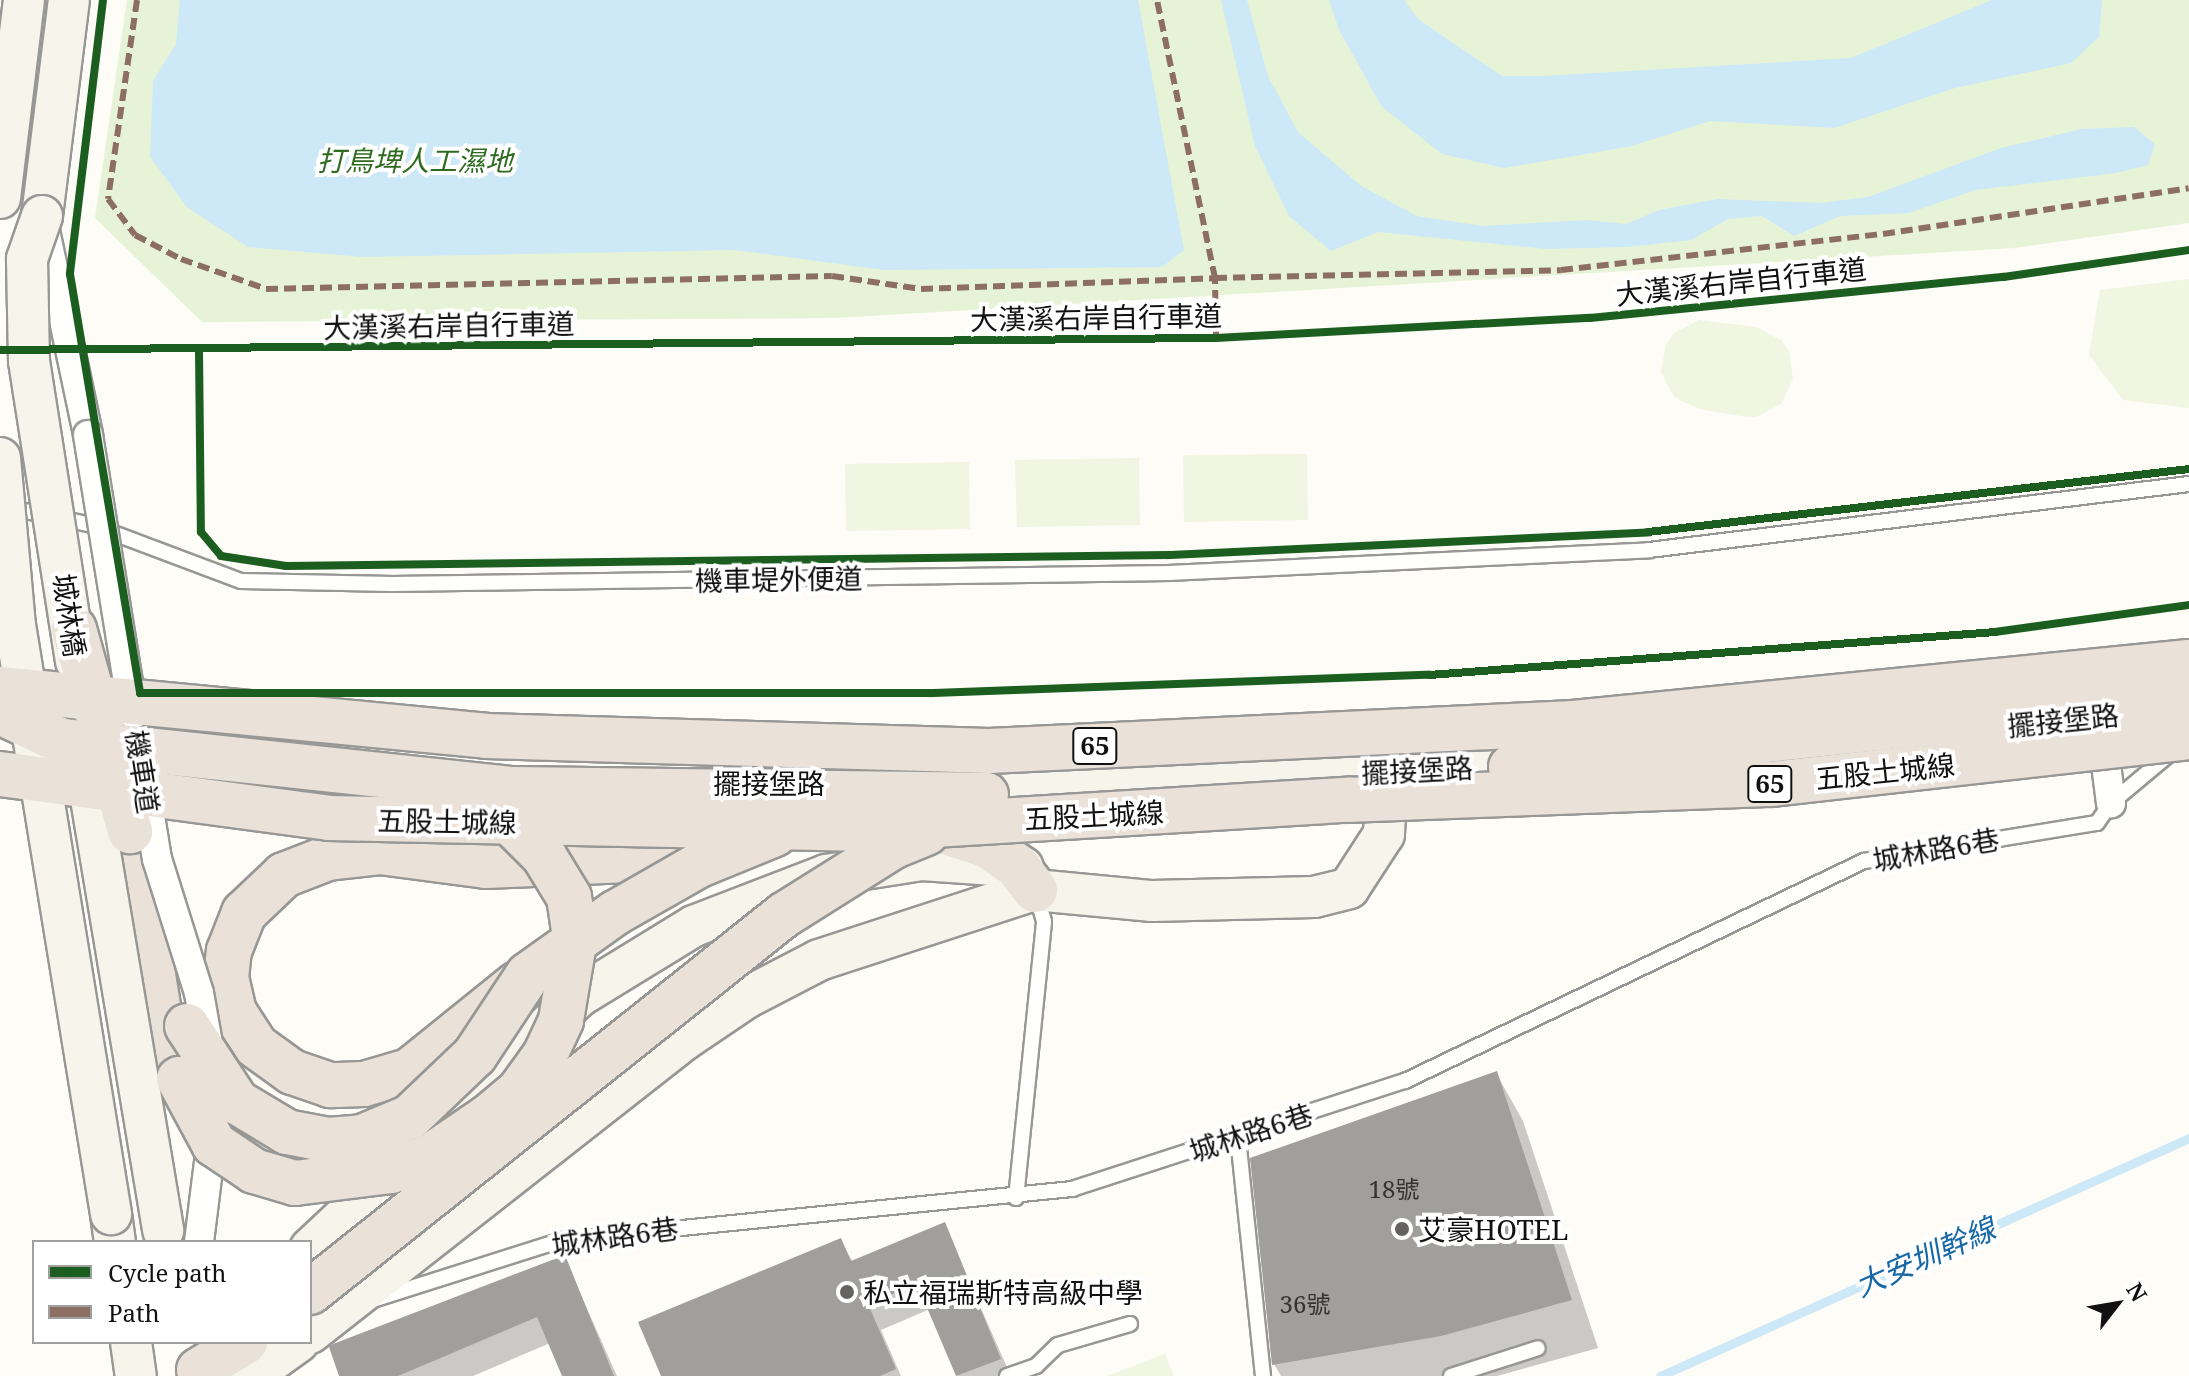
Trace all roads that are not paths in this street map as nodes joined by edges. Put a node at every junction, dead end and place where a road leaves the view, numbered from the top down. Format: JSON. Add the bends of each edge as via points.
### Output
{"nodes":[{"id":1,"x":24,"y":0,"type":"edge"},
{"id":2,"x":69,"y":0,"type":"edge"},
{"id":3,"x":0,"y":198,"type":"edge"},
{"id":4,"x":42,"y":216,"type":"junction"},
{"id":5,"x":0,"y":458,"type":"edge"},
{"id":6,"x":2189,"y":484,"type":"edge"},
{"id":7,"x":0,"y":506,"type":"edge"},
{"id":8,"x":8,"y":608,"type":"edge"},
{"id":9,"x":74,"y":629,"type":"junction"},
{"id":10,"x":2189,"y":662,"type":"edge"},
{"id":11,"x":0,"y":689,"type":"edge"},
{"id":12,"x":2189,"y":695,"type":"edge"},
{"id":13,"x":2189,"y":706,"type":"edge"},
{"id":14,"x":0,"y":712,"type":"edge"},
{"id":15,"x":2100,"y":716,"type":"junction"},
{"id":16,"x":2189,"y":739,"type":"edge"},
{"id":17,"x":0,"y":742,"type":"edge"},
{"id":18,"x":1387,"y":772,"type":"junction"},
{"id":19,"x":0,"y":774,"type":"edge"},
{"id":20,"x":1068,"y":789,"type":"junction"},
{"id":21,"x":0,"y":790,"type":"edge"},
{"id":22,"x":1349,"y":800,"type":"junction"},
{"id":23,"x":2111,"y":803,"type":"junction"},
{"id":24,"x":130,"y":831,"type":"junction"},
{"id":25,"x":1026,"y":878,"type":"junction"},
{"id":26,"x":528,"y":975,"type":"junction"},
{"id":27,"x":210,"y":1058,"type":"dead end"},
{"id":28,"x":1238,"y":1138,"type":"junction"},
{"id":29,"x":209,"y":1162,"type":"dead end"},
{"id":30,"x":1016,"y":1198,"type":"junction"},
{"id":31,"x":113,"y":1228,"type":"edge"},
{"id":32,"x":176,"y":1238,"type":"edge"},
{"id":33,"x":312,"y":1247,"type":"edge"},
{"id":34,"x":326,"y":1301,"type":"edge"},
{"id":35,"x":1130,"y":1324,"type":"dead end"},
{"id":36,"x":312,"y":1329,"type":"edge"},
{"id":37,"x":131,"y":1344,"type":"edge"},
{"id":38,"x":239,"y":1344,"type":"edge"},
{"id":39,"x":295,"y":1344,"type":"edge"},
{"id":40,"x":1538,"y":1348,"type":"dead end"},
{"id":41,"x":199,"y":1358,"type":"edge"},
{"id":42,"x":136,"y":1376,"type":"edge"},
{"id":43,"x":1007,"y":1376,"type":"edge"},
{"id":44,"x":1263,"y":1376,"type":"edge"},
{"id":45,"x":1451,"y":1376,"type":"edge"}],
"edges":[{"from":1,"to":3,"type":"street"},
{"from":2,"to":4,"type":"street","name":"城林橋"},
{"from":4,"to":9,"type":"street","name":"城林橋","bridge":true,"via":[[27,259],[29,361]]},
{"from":4,"to":27,"type":"street","name":"機車道","bridge":true,"via":[[88,435],[157,859],[199,993]]},
{"from":5,"to":8,"type":"street","name":"城林橋","bridge":true},
{"from":6,"to":7,"type":"lane","name":"機車堤外便道","via":[[1649,550],[1170,573],[393,584],[241,581],[92,525]]},
{"from":8,"to":31,"type":"street","name":"城林橋","bridge":true},
{"from":9,"to":24,"type":"highway","bridge":true},
{"from":9,"to":32,"type":"street","name":"城林橋","bridge":true,"via":[[85,772]]},
{"from":10,"to":11,"type":"highway","number":"65","bridge":true,"via":[[1573,723],[989,751],[486,736]]},
{"from":12,"to":20,"type":"highway","bridge":true,"via":[[1490,769]]},
{"from":13,"to":15,"type":"street","name":"擺接堡路"},
{"from":14,"to":22,"type":"highway","bridge":true,"via":[[62,741],[512,789]]},
{"from":15,"to":18,"type":"street","name":"擺接堡路","via":[[1694,755]]},
{"from":15,"to":23,"type":"street"},
{"from":16,"to":22,"type":"highway","name":"五股土城線","number":"65","bridge":true,"via":[[1772,784]]},
{"from":16,"to":23,"type":"lane","name":"城林路6巷"},
{"from":17,"to":24,"type":"highway","bridge":true,"via":[[200,773],[438,793],[499,811],[544,856],[569,897],[575,937],[571,978],[545,1055],[509,1100],[431,1156],[345,1180],[295,1183],[254,1171],[214,1144],[179,1079],[160,1019]]},
{"from":18,"to":21,"type":"street","name":"擺接堡路","via":[[643,784],[537,800],[268,811]]},
{"from":18,"to":25,"type":"street","via":[[1384,834],[1349,888],[1314,897],[1204,896],[1150,880]]},
{"from":19,"to":22,"type":"highway","name":"五股土城線","number":"65","bridge":true,"via":[[329,818],[868,829]]},
{"from":20,"to":26,"type":"highway","bridge":true,"via":[[942,793],[805,822],[697,866],[615,913]]},
{"from":20,"to":34,"type":"highway","bridge":true,"via":[[985,810],[894,846],[784,915]]},
{"from":23,"to":28,"type":"lane","name":"城林路6巷","via":[[2097,823],[1864,861],[1405,1081]]},
{"from":24,"to":26,"type":"highway","bridge":true,"via":[[187,1026],[237,1102],[287,1132],[329,1140],[362,1137],[410,1117],[475,1055]]},
{"from":25,"to":26,"type":"highway","via":[[986,845],[924,825],[653,859],[486,866],[380,852],[328,858],[284,875],[244,913],[229,951],[226,978],[234,1012],[256,1046],[292,1072],[330,1085],[364,1084],[409,1071]]},
{"from":25,"to":30,"type":"lane","via":[[1044,921]]},
{"from":25,"to":33,"type":"street","via":[[922,860],[826,875],[694,926],[578,997]]},
{"from":25,"to":34,"type":"street","via":[[819,960],[746,998]]},
{"from":28,"to":30,"type":"lane","name":"城林路6巷","via":[[1072,1189]]},
{"from":28,"to":44,"type":"lane"},
{"from":29,"to":32,"type":"street"},
{"from":30,"to":34,"type":"lane","name":"城林路6巷","via":[[562,1240]]},
{"from":34,"to":36,"type":"street"},
{"from":35,"to":43,"type":"lane","via":[[1058,1345],[1036,1366]]},
{"from":37,"to":42,"type":"street"},
{"from":38,"to":41,"type":"highway"},
{"from":39,"to":41,"type":"street","via":[[252,1375]]},
{"from":40,"to":45,"type":"lane"}]}
